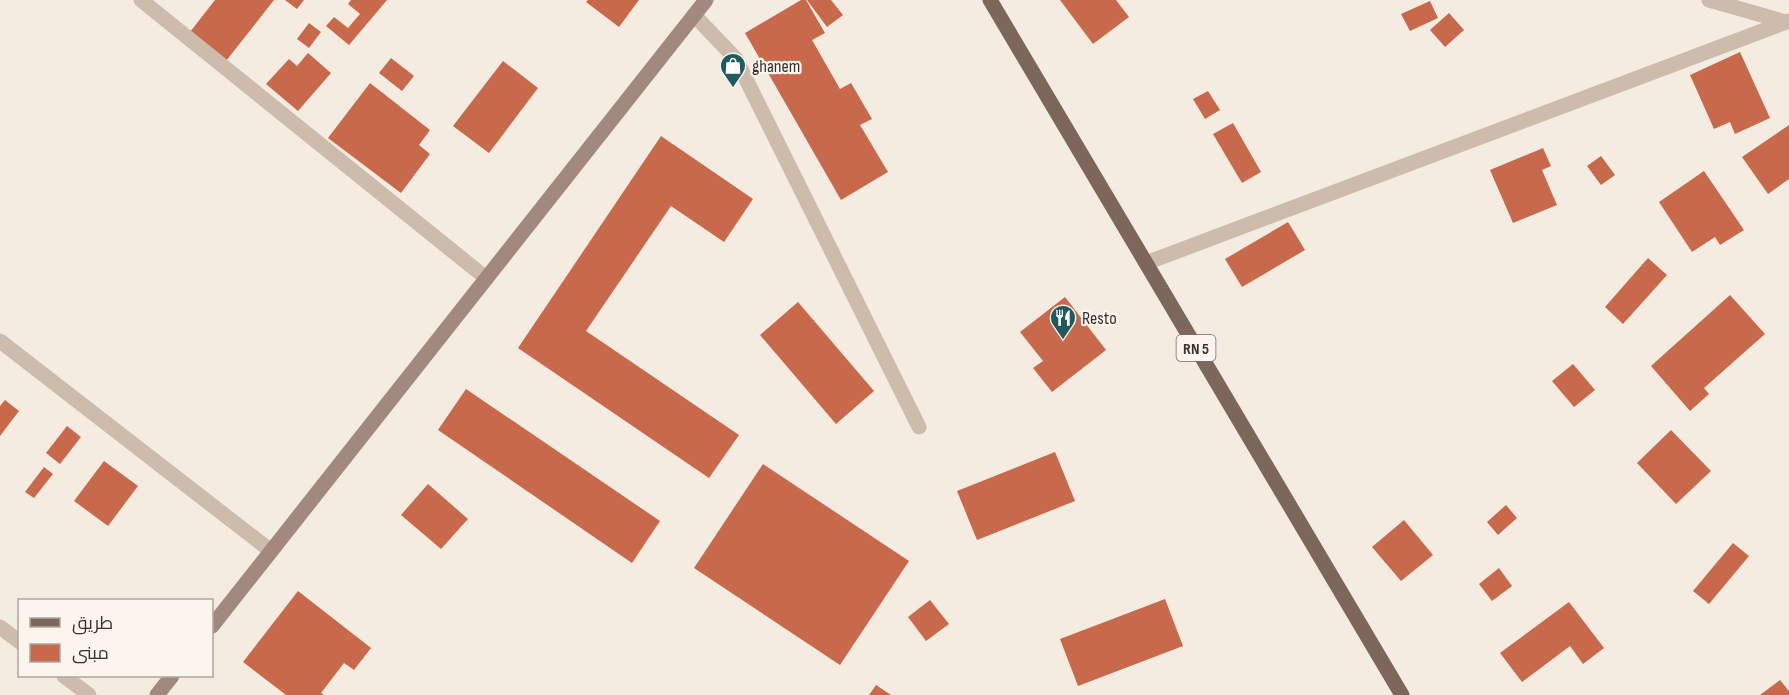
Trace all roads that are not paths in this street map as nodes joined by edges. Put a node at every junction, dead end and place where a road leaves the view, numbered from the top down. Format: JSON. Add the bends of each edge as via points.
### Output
{"nodes":[{"id":1,"x":141,"y":0,"type":"edge"},
{"id":2,"x":166,"y":0,"type":"edge"},
{"id":3,"x":706,"y":0,"type":"edge"},
{"id":4,"x":990,"y":0,"type":"edge"},
{"id":5,"x":1709,"y":0,"type":"edge"},
{"id":6,"x":157,"y":13,"type":"junction"},
{"id":7,"x":694,"y":15,"type":"junction"},
{"id":8,"x":1788,"y":21,"type":"edge"},
{"id":9,"x":1146,"y":263,"type":"junction"},
{"id":10,"x":486,"y":278,"type":"junction"},
{"id":11,"x":0,"y":341,"type":"edge"},
{"id":12,"x":919,"y":427,"type":"dead end"},
{"id":13,"x":271,"y":551,"type":"junction"},
{"id":14,"x":213,"y":625,"type":"edge"},
{"id":15,"x":0,"y":627,"type":"edge"},
{"id":16,"x":18,"y":640,"type":"edge"},
{"id":17,"x":66,"y":677,"type":"edge"},
{"id":18,"x":170,"y":677,"type":"edge"},
{"id":19,"x":89,"y":695,"type":"edge"},
{"id":20,"x":157,"y":695,"type":"edge"},
{"id":21,"x":1402,"y":695,"type":"edge"}],
"edges":[{"from":1,"to":6,"type":"street"},
{"from":2,"to":6,"type":"street"},
{"from":3,"to":7,"type":"street"},
{"from":4,"to":9,"type":"main road","number":"RN 5"},
{"from":5,"to":8,"type":"street"},
{"from":6,"to":10,"type":"street"},
{"from":7,"to":10,"type":"street"},
{"from":7,"to":12,"type":"street","via":[[736,59]]},
{"from":8,"to":9,"type":"street"},
{"from":9,"to":21,"type":"main road","number":"RN 5"},
{"from":10,"to":13,"type":"street"},
{"from":11,"to":13,"type":"street"},
{"from":13,"to":14,"type":"street"},
{"from":15,"to":16,"type":"street"},
{"from":17,"to":19,"type":"street"},
{"from":18,"to":20,"type":"street"}]}
